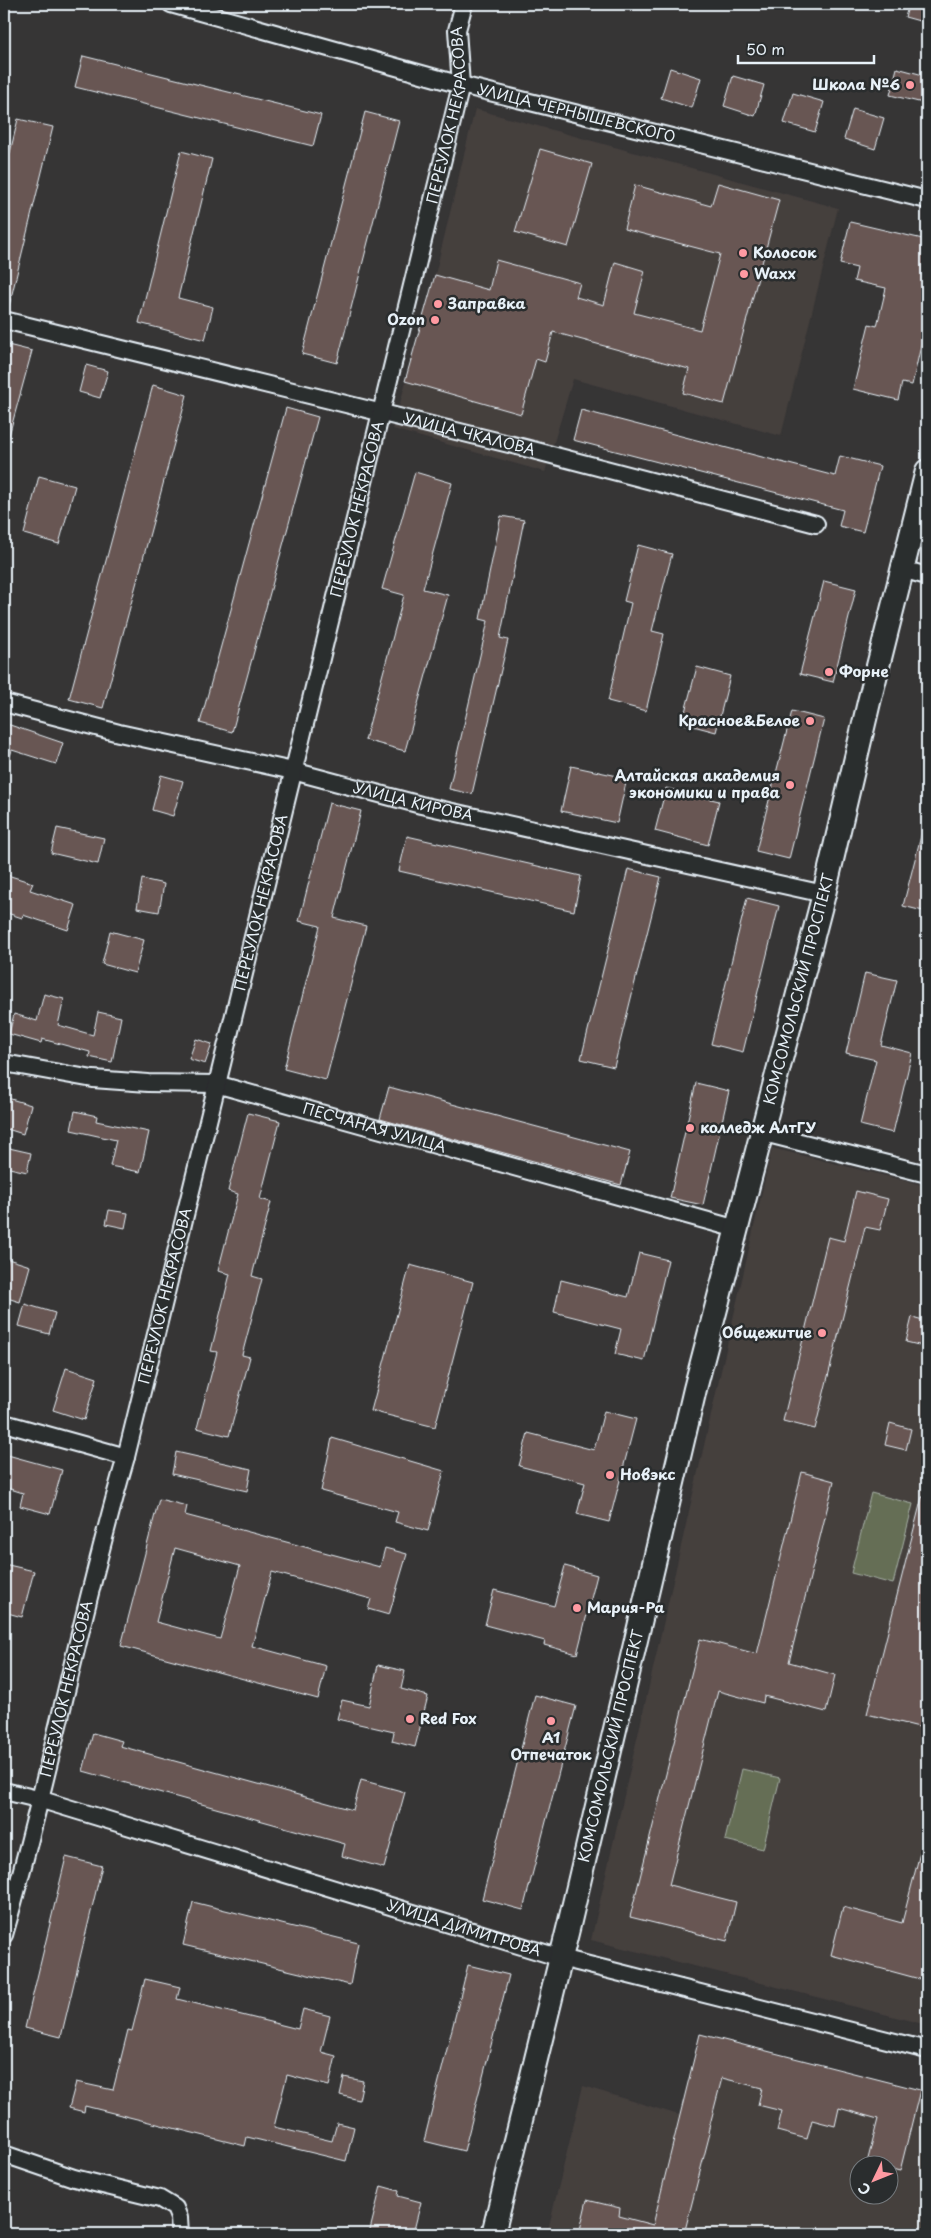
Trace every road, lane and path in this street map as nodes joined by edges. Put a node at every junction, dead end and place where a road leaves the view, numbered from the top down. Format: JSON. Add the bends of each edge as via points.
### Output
{"nodes":[{"id":1,"x":171,"y":4,"type":"edge"},
{"id":2,"x":464,"y":4,"type":"edge"},
{"id":3,"x":461,"y":85,"type":"junction"},
{"id":4,"x":927,"y":200,"type":"edge"},
{"id":5,"x":4,"y":320,"type":"edge"},
{"id":6,"x":381,"y":414,"type":"junction"},
{"id":7,"x":927,"y":471,"type":"edge"},
{"id":8,"x":816,"y":524,"type":"dead end"},
{"id":9,"x":902,"y":569,"type":"junction"},
{"id":10,"x":927,"y":576,"type":"edge"},
{"id":11,"x":4,"y":703,"type":"edge"},
{"id":12,"x":293,"y":771,"type":"junction"},
{"id":13,"x":824,"y":894,"type":"junction"},
{"id":14,"x":4,"y":1063,"type":"edge"},
{"id":15,"x":216,"y":1084,"type":"junction"},
{"id":16,"x":760,"y":1132,"type":"junction"},
{"id":17,"x":927,"y":1174,"type":"edge"},
{"id":18,"x":737,"y":1228,"type":"junction"},
{"id":19,"x":4,"y":1423,"type":"edge"},
{"id":20,"x":126,"y":1457,"type":"junction"},
{"id":21,"x":4,"y":1791,"type":"edge"},
{"id":22,"x":42,"y":1800,"type":"junction"},
{"id":23,"x":4,"y":1935,"type":"edge"},
{"id":24,"x":561,"y":1958,"type":"junction"},
{"id":25,"x":927,"y":2050,"type":"edge"},
{"id":26,"x":4,"y":2154,"type":"edge"},
{"id":27,"x":180,"y":2234,"type":"edge"},
{"id":28,"x":493,"y":2234,"type":"edge"}],
"edges":[{"from":1,"to":3,"type":"street","name":"УЛИЦА ЧЕРНЫШЕВСКОГО"},
{"from":2,"to":3,"type":"street","name":"ПЕРЕУЛОК НЕКРАСОВА","via":[[457,30]]},
{"from":3,"to":4,"type":"street","name":"УЛИЦА ЧЕРНЫШЕВСКОГО"},
{"from":3,"to":6,"type":"street","name":"ПЕРЕУЛОК НЕКРАСОВА"},
{"from":5,"to":6,"type":"street","name":"УЛИЦА ЧКАЛОВА"},
{"from":6,"to":8,"type":"street","name":"УЛИЦА ЧКАЛОВА"},
{"from":6,"to":12,"type":"street","name":"ПЕРЕУЛОК НЕКРАСОВА"},
{"from":7,"to":9,"type":"main road","name":"КОМСОМОЛЬСКИЙ ПРОСПЕКТ"},
{"from":9,"to":10,"type":"street"},
{"from":9,"to":13,"type":"main road","name":"КОМСОМОЛЬСКИЙ ПРОСПЕКТ"},
{"from":11,"to":12,"type":"street","name":"УЛИЦА КИРОВА","via":[[119,733]]},
{"from":12,"to":13,"type":"street","name":"УЛИЦА КИРОВА","via":[[431,807]]},
{"from":12,"to":15,"type":"street","name":"ПЕРЕУЛОК НЕКРАСОВА"},
{"from":13,"to":16,"type":"main road","name":"КОМСОМОЛЬСКИЙ ПРОСПЕКТ"},
{"from":14,"to":15,"type":"street","name":"ПЕСЧАНАЯ УЛИЦА","via":[[93,1078]]},
{"from":15,"to":18,"type":"street","name":"ПЕСЧАНАЯ УЛИЦА"},
{"from":15,"to":20,"type":"street","name":"ПЕРЕУЛОК НЕКРАСОВА"},
{"from":16,"to":17,"type":"street"},
{"from":16,"to":18,"type":"main road","name":"КОМСОМОЛЬСКИЙ ПРОСПЕКТ"},
{"from":18,"to":24,"type":"main road","name":"КОМСОМОЛЬСКИЙ ПРОСПЕКТ","via":[[695,1388]]},
{"from":19,"to":20,"type":"street"},
{"from":20,"to":22,"type":"street","name":"ПЕРЕУЛОК НЕКРАСОВА","via":[[95,1570]]},
{"from":21,"to":22,"type":"street","name":"УЛИЦА ДИМИТРОВА"},
{"from":22,"to":23,"type":"street","name":"ПЕРЕУЛОК НЕКРАСОВА"},
{"from":22,"to":24,"type":"street","name":"УЛИЦА ДИМИТРОВА"},
{"from":24,"to":25,"type":"street","name":"УЛИЦА ДИМИТРОВА"},
{"from":24,"to":28,"type":"main road","name":"КОМСОМОЛЬСКИЙ ПРОСПЕКТ"},
{"from":26,"to":27,"type":"street","via":[[74,2178],[160,2199],[175,2208]]}]}
